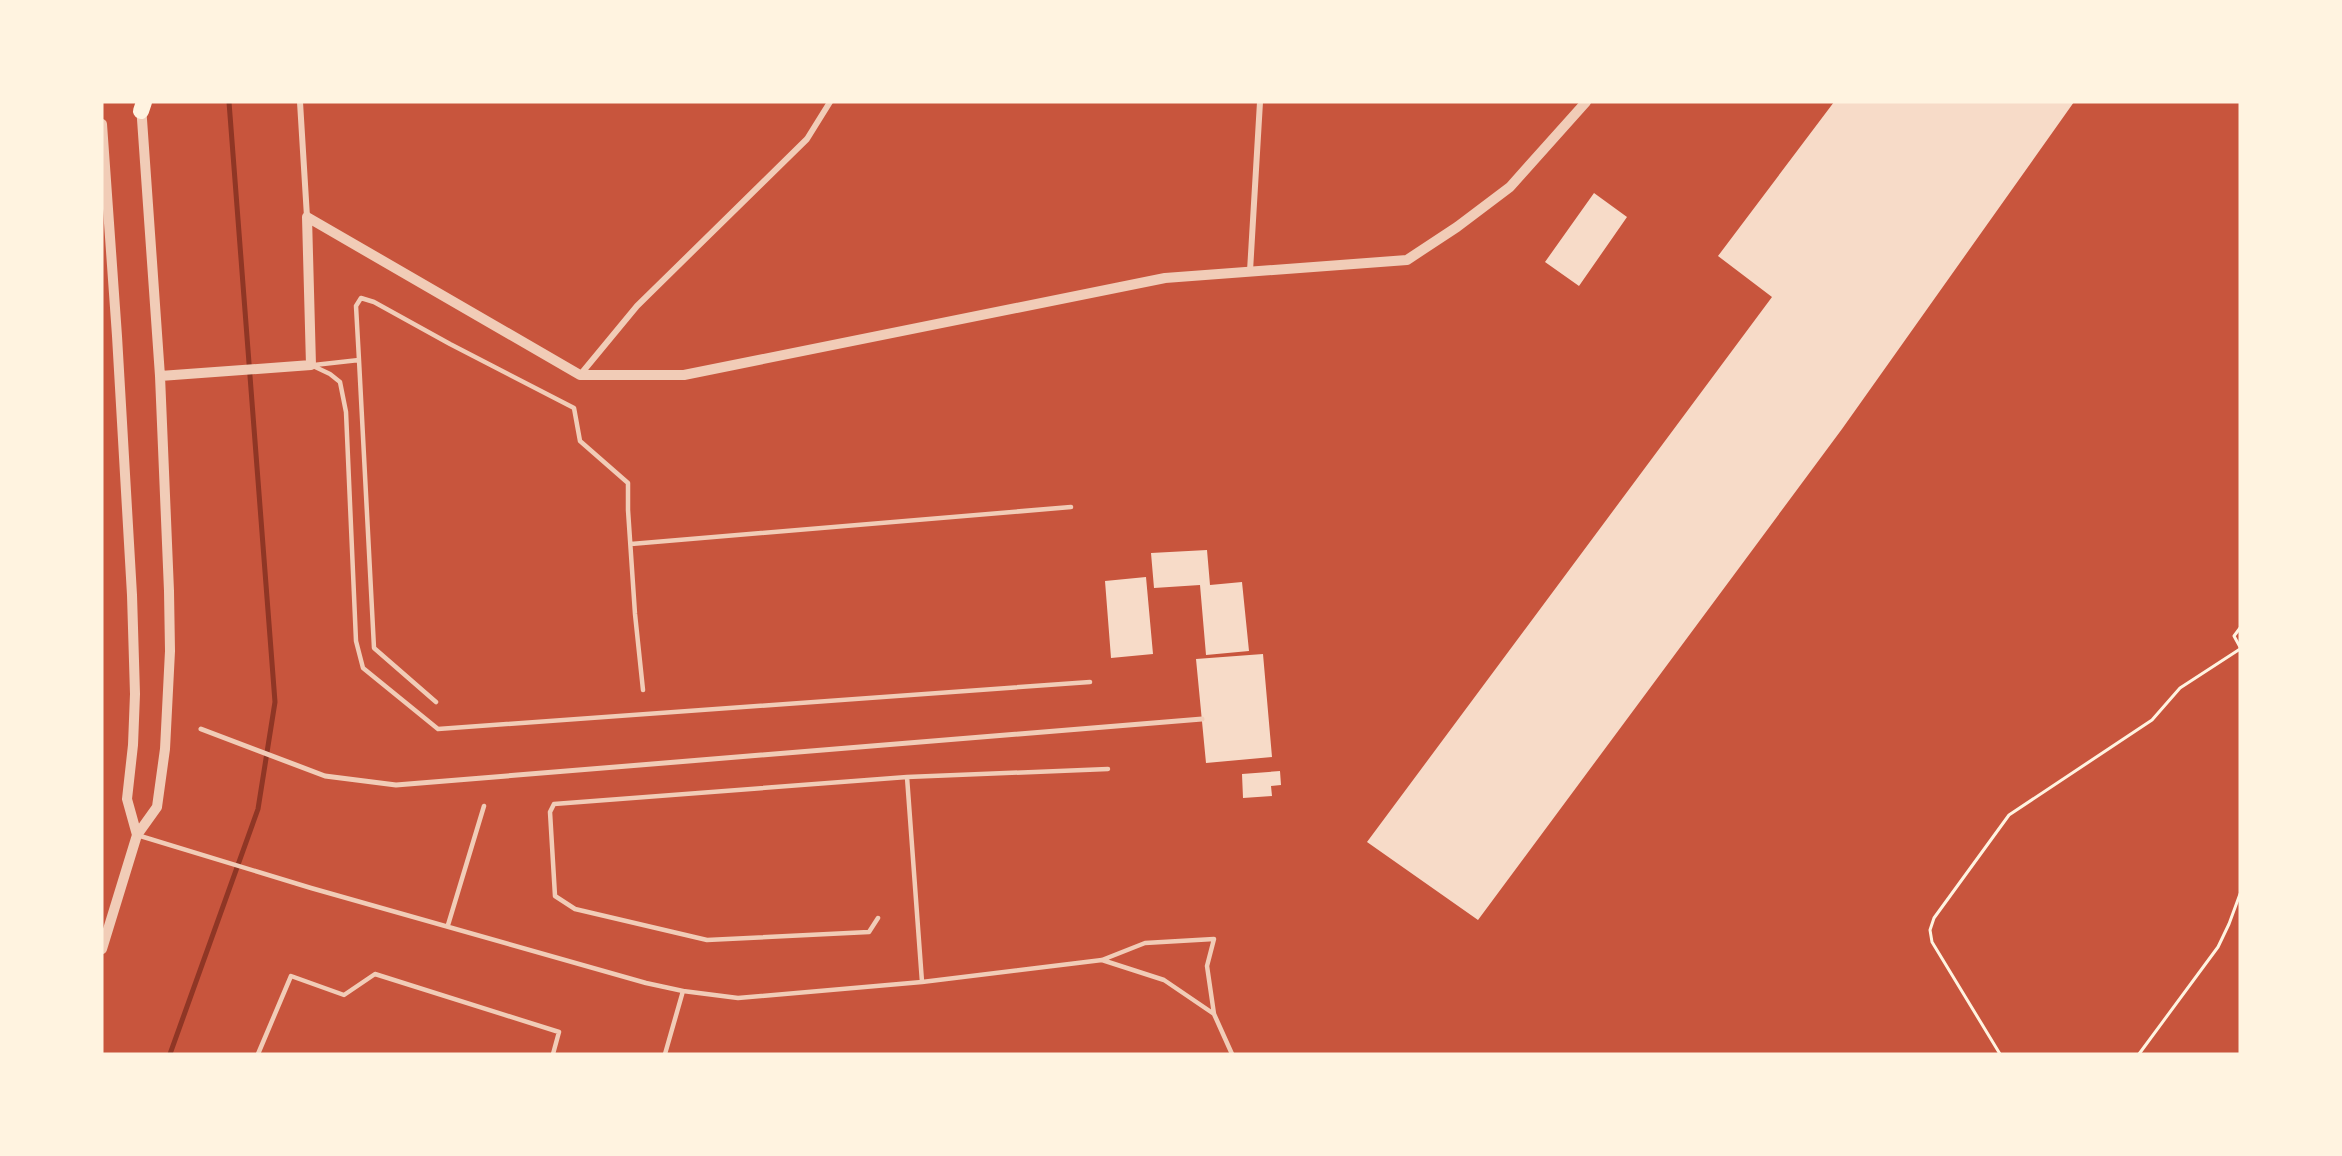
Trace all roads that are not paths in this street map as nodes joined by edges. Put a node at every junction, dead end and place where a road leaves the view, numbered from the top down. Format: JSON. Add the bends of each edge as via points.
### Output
{"nodes":[{"id":1,"x":300,"y":102,"type":"edge"},
{"id":2,"x":830,"y":102,"type":"edge"},
{"id":3,"x":1260,"y":102,"type":"edge"},
{"id":4,"x":1586,"y":102,"type":"edge"},
{"id":5,"x":142,"y":105,"type":"edge"},
{"id":6,"x":102,"y":124,"type":"edge"},
{"id":7,"x":306,"y":217,"type":"junction"},
{"id":8,"x":1250,"y":271,"type":"junction"},
{"id":9,"x":359,"y":360,"type":"junction"},
{"id":10,"x":311,"y":365,"type":"junction"},
{"id":11,"x":580,"y":375,"type":"junction"},
{"id":12,"x":160,"y":376,"type":"junction"},
{"id":13,"x":1071,"y":507,"type":"dead end"},
{"id":14,"x":631,"y":544,"type":"junction"},
{"id":15,"x":1090,"y":682,"type":"dead end"},
{"id":16,"x":643,"y":690,"type":"dead end"},
{"id":17,"x":436,"y":702,"type":"dead end"},
{"id":18,"x":1202,"y":719,"type":"dead end"},
{"id":19,"x":201,"y":729,"type":"dead end"},
{"id":20,"x":1108,"y":769,"type":"dead end"},
{"id":21,"x":907,"y":777,"type":"junction"},
{"id":22,"x":484,"y":806,"type":"dead end"},
{"id":23,"x":137,"y":835,"type":"junction"},
{"id":24,"x":878,"y":918,"type":"dead end"},
{"id":25,"x":447,"y":925,"type":"junction"},
{"id":26,"x":102,"y":949,"type":"edge"},
{"id":27,"x":1102,"y":960,"type":"junction"},
{"id":28,"x":922,"y":982,"type":"junction"},
{"id":29,"x":683,"y":991,"type":"junction"},
{"id":30,"x":1214,"y":1014,"type":"junction"},
{"id":31,"x":258,"y":1054,"type":"edge"},
{"id":32,"x":553,"y":1054,"type":"edge"},
{"id":33,"x":665,"y":1054,"type":"edge"},
{"id":34,"x":1232,"y":1054,"type":"edge"}],
"edges":[{"from":1,"to":7,"type":"street"},
{"from":2,"to":11,"type":"street","via":[[807,139],[637,306]]},
{"from":3,"to":8,"type":"street"},
{"from":4,"to":8,"type":"street","via":[[1510,187],[1407,260]]},
{"from":5,"to":12,"type":"street"},
{"from":6,"to":23,"type":"street","via":[[132,595],[135,694],[127,799]]},
{"from":7,"to":10,"type":"street"},
{"from":7,"to":11,"type":"street"},
{"from":8,"to":11,"type":"street","via":[[1165,278],[684,375]]},
{"from":9,"to":10,"type":"lane"},
{"from":9,"to":14,"type":"lane","via":[[356,306],[360,298],[574,408],[580,441],[628,483]]},
{"from":9,"to":17,"type":"lane","via":[[374,648]]},
{"from":10,"to":12,"type":"street"},
{"from":10,"to":15,"type":"lane","via":[[340,382],[346,412],[356,641],[363,668],[438,729]]},
{"from":12,"to":23,"type":"street","via":[[169,591],[169,700],[157,807]]},
{"from":13,"to":14,"type":"lane"},
{"from":14,"to":16,"type":"lane"},
{"from":18,"to":19,"type":"street","via":[[396,785],[325,776]]},
{"from":20,"to":21,"type":"lane"},
{"from":21,"to":24,"type":"lane","via":[[554,804],[550,812],[555,896],[575,909],[707,940],[869,932]]},
{"from":21,"to":28,"type":"lane"},
{"from":22,"to":25,"type":"lane"},
{"from":23,"to":25,"type":"lane"},
{"from":23,"to":26,"type":"street"},
{"from":25,"to":29,"type":"lane"},
{"from":27,"to":28,"type":"lane"},
{"from":27,"to":30,"type":"lane","via":[[1164,980]]},
{"from":27,"to":30,"type":"lane","via":[[1145,943],[1214,939],[1207,966]]},
{"from":28,"to":29,"type":"lane","via":[[738,998]]},
{"from":29,"to":33,"type":"lane"},
{"from":30,"to":34,"type":"lane"},
{"from":31,"to":32,"type":"lane","via":[[291,976],[344,994],[375,974],[559,1032]]}]}
